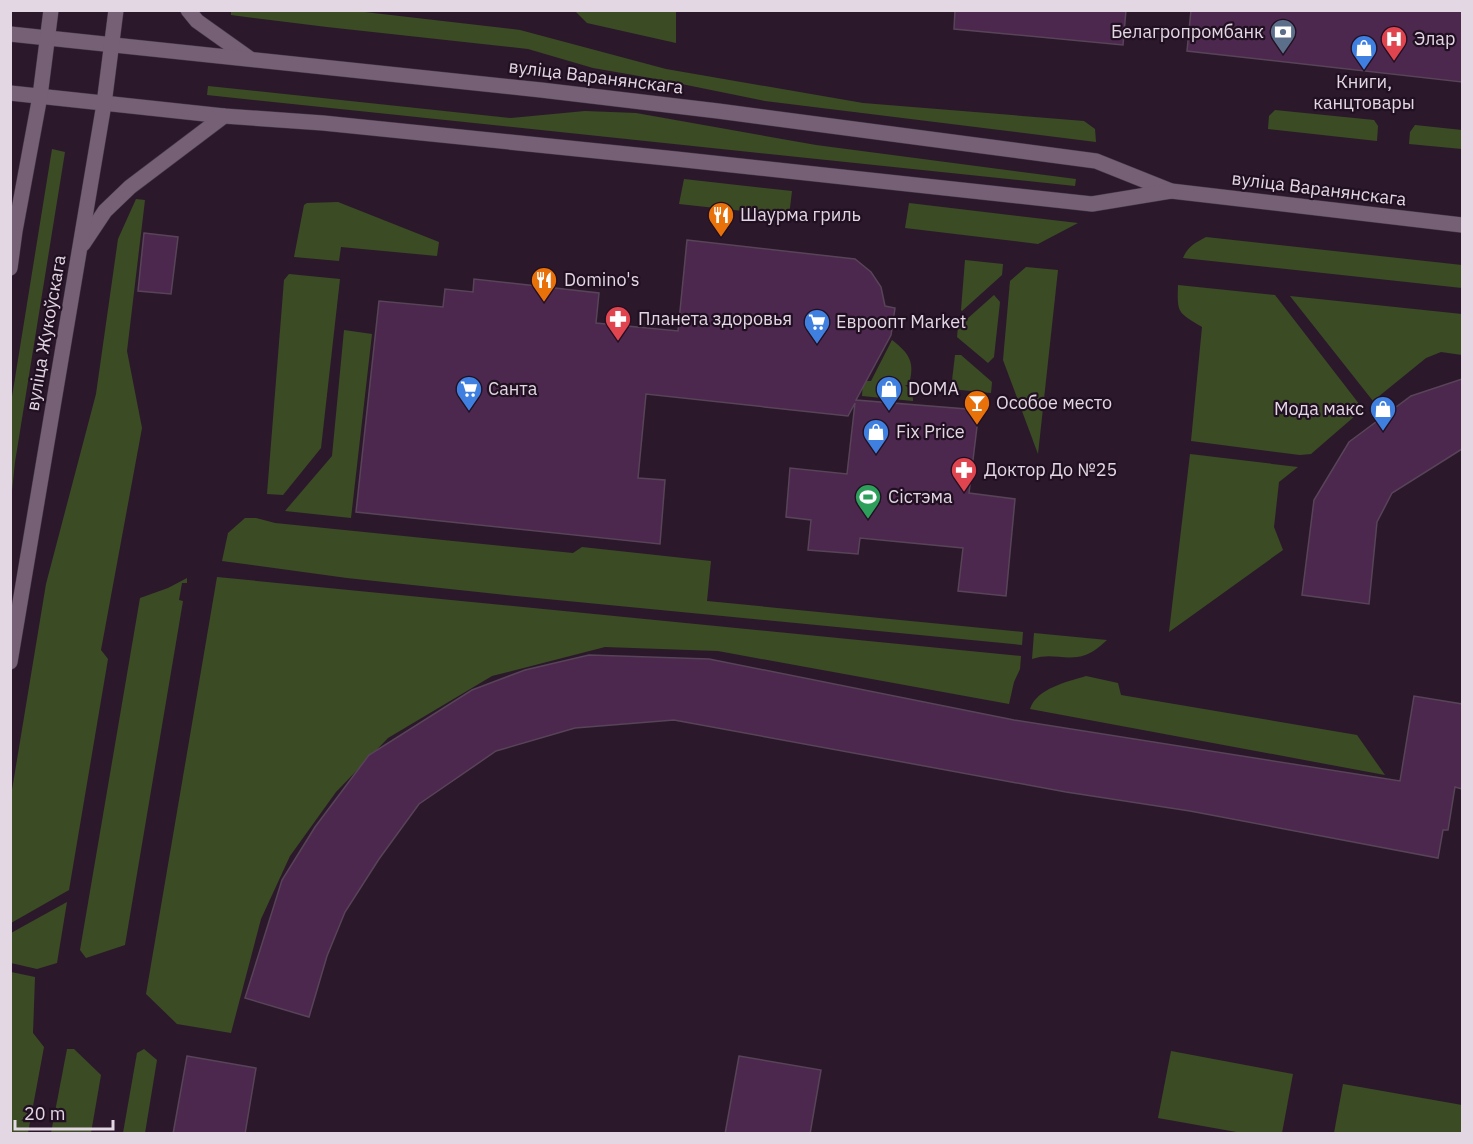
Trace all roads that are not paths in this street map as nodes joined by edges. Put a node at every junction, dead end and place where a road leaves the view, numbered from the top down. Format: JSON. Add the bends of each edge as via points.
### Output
{"nodes":[{"id":1,"x":51,"y":10,"type":"edge"},
{"id":2,"x":116,"y":10,"type":"edge"},
{"id":3,"x":188,"y":10,"type":"edge"},
{"id":4,"x":10,"y":34,"type":"edge"},
{"id":5,"x":47,"y":38,"type":"junction"},
{"id":6,"x":112,"y":45,"type":"junction"},
{"id":7,"x":251,"y":60,"type":"junction"},
{"id":8,"x":10,"y":93,"type":"edge"},
{"id":9,"x":40,"y":96,"type":"junction"},
{"id":10,"x":104,"y":104,"type":"junction"},
{"id":11,"x":224,"y":116,"type":"junction"},
{"id":12,"x":1171,"y":191,"type":"junction"},
{"id":13,"x":10,"y":213,"type":"edge"},
{"id":14,"x":1462,"y":225,"type":"edge"},
{"id":15,"x":15,"y":231,"type":"junction"},
{"id":16,"x":80,"y":247,"type":"junction"},
{"id":17,"x":10,"y":268,"type":"edge"},
{"id":18,"x":10,"y":662,"type":"edge"}],
"edges":[{"from":1,"to":5,"type":"main road"},
{"from":2,"to":6,"type":"main road","name":"вуліца Жукоўскага"},
{"from":3,"to":7,"type":"main road","via":[[197,21]]},
{"from":4,"to":5,"type":"main road","name":"вуліца Варанянскага"},
{"from":5,"to":6,"type":"main road","name":"вуліца Варанянскага"},
{"from":5,"to":9,"type":"main road"},
{"from":6,"to":7,"type":"main road","name":"вуліца Варанянскага"},
{"from":6,"to":10,"type":"main road","name":"вуліца Жукоўскага"},
{"from":7,"to":12,"type":"main road","name":"вуліца Варанянскага","via":[[718,111],[1096,161]]},
{"from":8,"to":9,"type":"main road","name":"вуліца Варанянскага"},
{"from":9,"to":10,"type":"main road","name":"вуліца Варанянскага"},
{"from":9,"to":15,"type":"main road"},
{"from":10,"to":11,"type":"main road","name":"вуліца Варанянскага"},
{"from":10,"to":16,"type":"main road","name":"вуліца Жукоўскага"},
{"from":11,"to":12,"type":"main road","name":"вуліца Варанянскага","via":[[323,123],[1092,204]]},
{"from":11,"to":16,"type":"main road","via":[[130,187],[105,211]]},
{"from":12,"to":14,"type":"main road","name":"вуліца Варанянскага"},
{"from":13,"to":15,"type":"main road"},
{"from":15,"to":17,"type":"main road"},
{"from":16,"to":18,"type":"main road","name":"вуліца Жукоўскага"}]}
